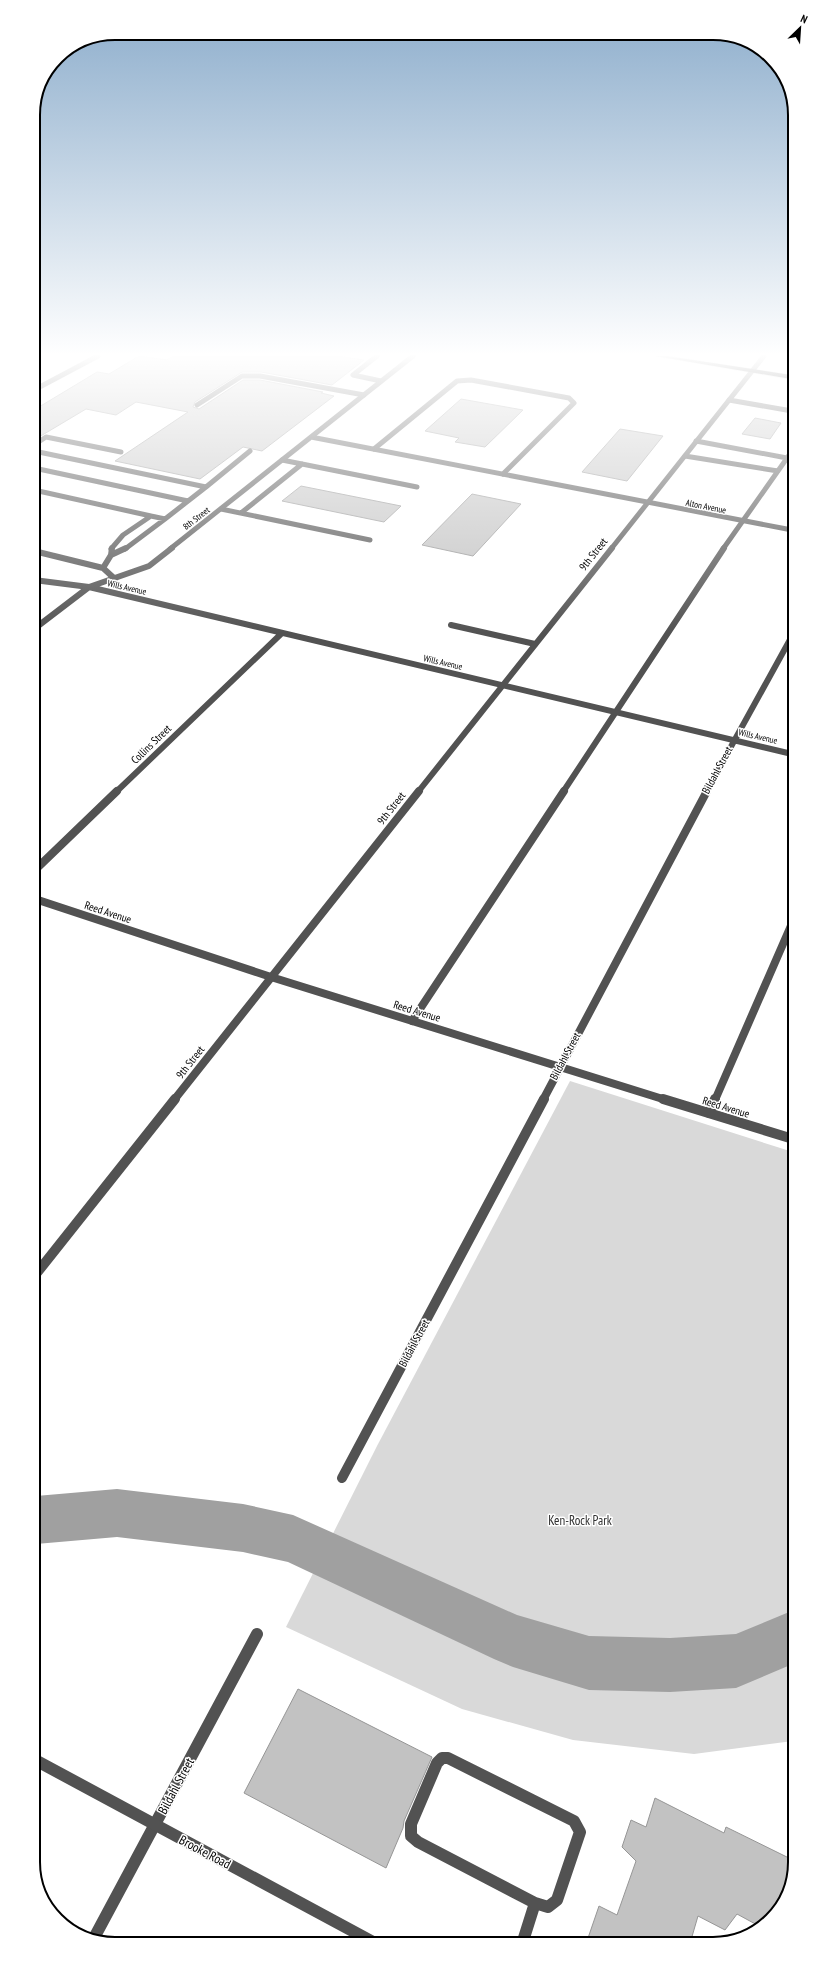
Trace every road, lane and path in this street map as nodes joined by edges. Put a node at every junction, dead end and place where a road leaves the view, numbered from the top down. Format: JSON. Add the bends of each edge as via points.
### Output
{"nodes":[{"id":1,"x":102,"y":448,"type":"edge"},
{"id":2,"x":297,"y":448,"type":"edge"},
{"id":3,"x":370,"y":448,"type":"edge"},
{"id":4,"x":529,"y":448,"type":"edge"},
{"id":5,"x":691,"y":448,"type":"edge"},
{"id":6,"x":735,"y":448,"type":"edge"},
{"id":7,"x":374,"y":449,"type":"joint"},
{"id":8,"x":250,"y":451,"type":"dead end"},
{"id":9,"x":40,"y":452,"type":"edge"},
{"id":10,"x":121,"y":452,"type":"dead end"},
{"id":11,"x":685,"y":456,"type":"junction"},
{"id":12,"x":787,"y":458,"type":"joint"},
{"id":13,"x":282,"y":460,"type":"junction"},
{"id":14,"x":302,"y":464,"type":"junction"},
{"id":15,"x":40,"y":469,"type":"edge"},
{"id":16,"x":778,"y":471,"type":"junction"},
{"id":17,"x":503,"y":474,"type":"junction"},
{"id":18,"x":206,"y":487,"type":"junction"},
{"id":19,"x":417,"y":487,"type":"dead end"},
{"id":20,"x":40,"y":491,"type":"edge"},
{"id":21,"x":188,"y":501,"type":"junction"},
{"id":22,"x":648,"y":503,"type":"junction"},
{"id":23,"x":221,"y":509,"type":"junction"},
{"id":24,"x":241,"y":513,"type":"junction"},
{"id":25,"x":151,"y":516,"type":"junction"},
{"id":26,"x":165,"y":518,"type":"junction"},
{"id":27,"x":742,"y":521,"type":"junction"},
{"id":28,"x":788,"y":529,"type":"edge"},
{"id":29,"x":370,"y":540,"type":"dead end"},
{"id":30,"x":40,"y":552,"type":"edge"},
{"id":31,"x":110,"y":555,"type":"junction"},
{"id":32,"x":103,"y":568,"type":"junction"},
{"id":33,"x":115,"y":579,"type":"junction"},
{"id":34,"x":40,"y":581,"type":"edge"},
{"id":35,"x":89,"y":587,"type":"junction"},
{"id":36,"x":40,"y":624,"type":"edge"},
{"id":37,"x":451,"y":625,"type":"dead end"},
{"id":38,"x":282,"y":633,"type":"junction"},
{"id":39,"x":788,"y":643,"type":"edge"},
{"id":40,"x":535,"y":644,"type":"junction"},
{"id":41,"x":503,"y":685,"type":"junction"},
{"id":42,"x":616,"y":712,"type":"junction"},
{"id":43,"x":734,"y":740,"type":"junction"},
{"id":44,"x":788,"y":753,"type":"edge"},
{"id":45,"x":40,"y":865,"type":"edge"},
{"id":46,"x":40,"y":901,"type":"edge"},
{"id":47,"x":788,"y":932,"type":"edge"},
{"id":48,"x":271,"y":977,"type":"junction"},
{"id":49,"x":412,"y":1021,"type":"junction"},
{"id":50,"x":559,"y":1067,"type":"junction"},
{"id":51,"x":709,"y":1113,"type":"junction"},
{"id":52,"x":788,"y":1137,"type":"edge"},
{"id":53,"x":40,"y":1269,"type":"edge"},
{"id":54,"x":342,"y":1478,"type":"dead end"},
{"id":55,"x":257,"y":1634,"type":"dead end"},
{"id":56,"x":40,"y":1763,"type":"edge"},
{"id":57,"x":156,"y":1825,"type":"junction"},
{"id":58,"x":535,"y":1903,"type":"junction"},
{"id":59,"x":96,"y":1935,"type":"edge"},
{"id":60,"x":364,"y":1937,"type":"edge"},
{"id":61,"x":524,"y":1937,"type":"edge"}],
"edges":[{"from":1,"to":10,"type":"street"},
{"from":2,"to":13,"type":"street","name":"8th Street"},
{"from":3,"to":7,"type":"street","name":"Alton Avenue"},
{"from":4,"to":17,"type":"street"},
{"from":5,"to":11,"type":"street","name":"9th Street"},
{"from":6,"to":12,"type":"street"},
{"from":7,"to":17,"type":"street","name":"Alton Avenue"},
{"from":8,"to":18,"type":"street"},
{"from":9,"to":18,"type":"street"},
{"from":11,"to":16,"type":"street"},
{"from":11,"to":22,"type":"street","name":"9th Street"},
{"from":12,"to":16,"type":"street"},
{"from":13,"to":14,"type":"street"},
{"from":13,"to":23,"type":"street","name":"8th Street"},
{"from":14,"to":19,"type":"street"},
{"from":14,"to":24,"type":"street"},
{"from":15,"to":21,"type":"street"},
{"from":16,"to":27,"type":"street"},
{"from":17,"to":22,"type":"street","name":"Alton Avenue"},
{"from":18,"to":21,"type":"street"},
{"from":20,"to":25,"type":"street"},
{"from":21,"to":26,"type":"street"},
{"from":22,"to":27,"type":"street","name":"Alton Avenue"},
{"from":22,"to":40,"type":"street","name":"9th Street"},
{"from":23,"to":24,"type":"street"},
{"from":23,"to":33,"type":"street","name":"8th Street","via":[[149,566]]},
{"from":24,"to":29,"type":"street"},
{"from":25,"to":26,"type":"street"},
{"from":25,"to":31,"type":"street","via":[[123,536],[111,549]]},
{"from":26,"to":31,"type":"street","via":[[122,550]]},
{"from":27,"to":28,"type":"street","name":"Alton Avenue"},
{"from":27,"to":42,"type":"street"},
{"from":30,"to":32,"type":"street"},
{"from":31,"to":32,"type":"street"},
{"from":32,"to":33,"type":"street"},
{"from":33,"to":35,"type":"street","name":"8th Street"},
{"from":34,"to":35,"type":"street","name":"Wills Avenue"},
{"from":35,"to":36,"type":"street","name":"8th Street"},
{"from":35,"to":38,"type":"street","name":"Wills Avenue"},
{"from":37,"to":40,"type":"street"},
{"from":38,"to":41,"type":"street","name":"Wills Avenue"},
{"from":38,"to":45,"type":"street","name":"Collins Street"},
{"from":39,"to":43,"type":"street","name":"Bildahl Street"},
{"from":40,"to":41,"type":"street","name":"9th Street"},
{"from":41,"to":42,"type":"street","name":"Wills Avenue"},
{"from":41,"to":48,"type":"street","name":"9th Street"},
{"from":42,"to":43,"type":"street","name":"Wills Avenue"},
{"from":42,"to":49,"type":"street"},
{"from":43,"to":44,"type":"street","name":"Wills Avenue"},
{"from":43,"to":50,"type":"street","name":"Bildahl Street"},
{"from":46,"to":48,"type":"street","name":"Reed Avenue"},
{"from":47,"to":51,"type":"street"},
{"from":48,"to":49,"type":"street","name":"Reed Avenue"},
{"from":48,"to":53,"type":"street","name":"9th Street"},
{"from":49,"to":50,"type":"street","name":"Reed Avenue"},
{"from":50,"to":51,"type":"street","name":"Reed Avenue"},
{"from":50,"to":54,"type":"street","name":"Bildahl Street"},
{"from":51,"to":52,"type":"street","name":"Reed Avenue"},
{"from":55,"to":57,"type":"street","name":"Bildahl Street"},
{"from":56,"to":57,"type":"street","name":"Brooke Road"},
{"from":57,"to":59,"type":"street","name":"Bildahl Street"},
{"from":57,"to":60,"type":"street","name":"Brooke Road"},
{"from":58,"to":58,"type":"street","via":[[548,1907],[557,1900],[580,1832],[574,1821],[448,1758],[442,1758],[437,1763],[412,1824],[411,1836]]},
{"from":58,"to":61,"type":"street"}]}
